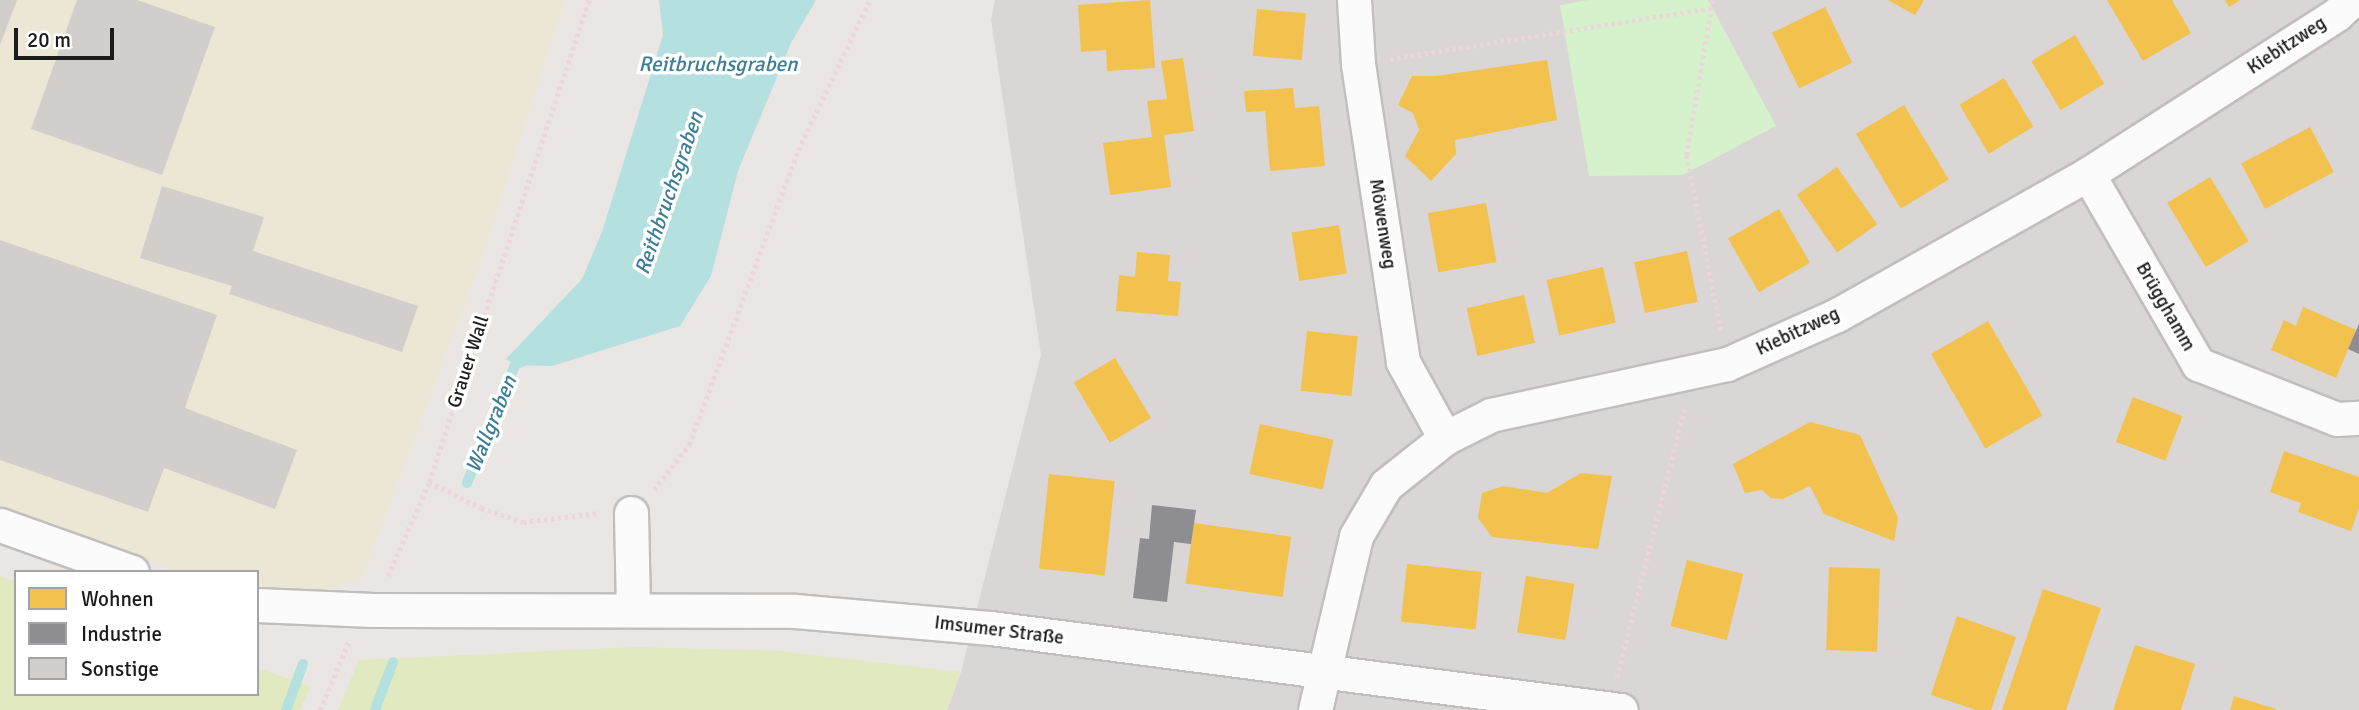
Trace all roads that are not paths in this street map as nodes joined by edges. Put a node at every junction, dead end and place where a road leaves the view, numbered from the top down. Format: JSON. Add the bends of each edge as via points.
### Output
{"nodes":[{"id":1,"x":1354,"y":0,"type":"edge"},
{"id":2,"x":2352,"y":0,"type":"edge"},
{"id":3,"x":2088,"y":174,"type":"junction"},
{"id":4,"x":2359,"y":418,"type":"edge"},
{"id":5,"x":1445,"y":438,"type":"junction"},
{"id":6,"x":631,"y":513,"type":"road end"},
{"id":7,"x":0,"y":525,"type":"edge"},
{"id":8,"x":126,"y":570,"type":"edge"},
{"id":9,"x":259,"y":605,"type":"edge"},
{"id":10,"x":634,"y":607,"type":"junction"},
{"id":11,"x":1321,"y":673,"type":"junction"},
{"id":12,"x":1615,"y":709,"type":"edge"},
{"id":13,"x":1315,"y":710,"type":"edge"}],
"edges":[{"from":1,"to":5,"type":"street","name":"Möwenweg","via":[[1358,64],[1403,362]]},
{"from":2,"to":3,"type":"street","name":"Kiebitzweg"},
{"from":3,"to":4,"type":"street","name":"Brügghamm","via":[[2199,364],[2337,419]]},
{"from":3,"to":5,"type":"street","name":"Kiebitzweg","via":[[1837,315],[1727,364],[1491,415]]},
{"from":5,"to":11,"type":"street","name":"Kiebitzweg","via":[[1386,485],[1356,536]]},
{"from":6,"to":10,"type":"street"},
{"from":7,"to":8,"type":"street"},
{"from":9,"to":10,"type":"street","name":"Imsumer Straße","via":[[373,610]]},
{"from":10,"to":11,"type":"street","name":"Imsumer Straße","via":[[795,611],[991,628]]},
{"from":11,"to":12,"type":"street","name":"Imsumer Straße"},
{"from":11,"to":13,"type":"street","name":"Kiebitzweg"}]}
